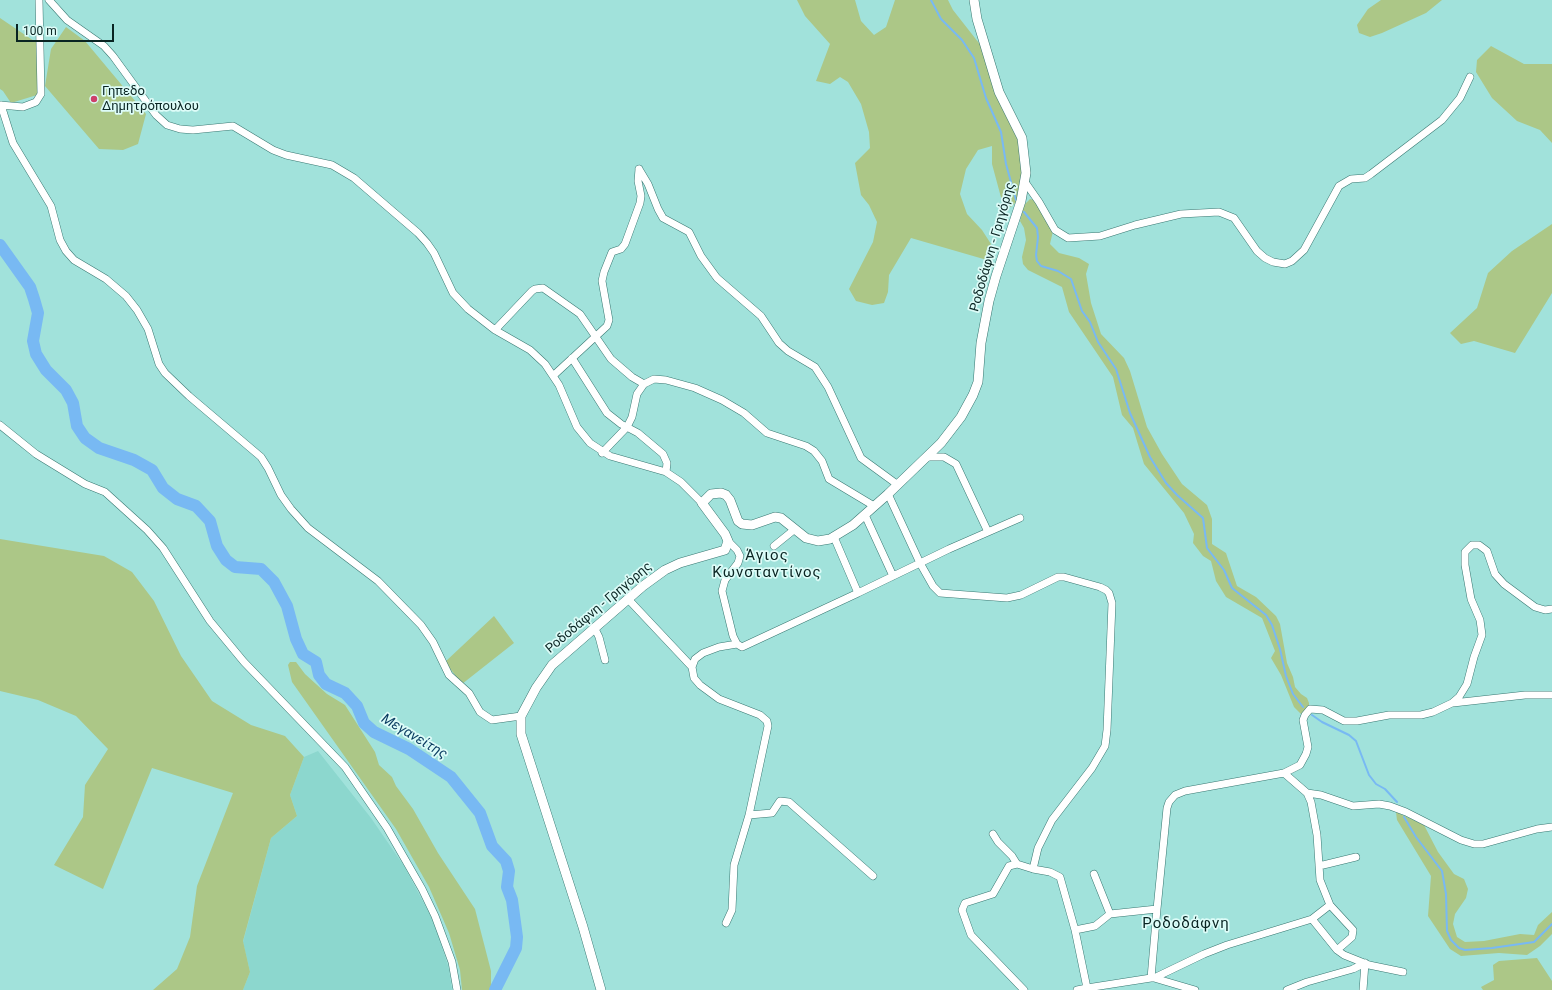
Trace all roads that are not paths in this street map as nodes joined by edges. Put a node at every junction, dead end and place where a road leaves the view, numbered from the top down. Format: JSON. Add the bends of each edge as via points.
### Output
{"nodes":[{"id":1,"x":39,"y":0,"type":"edge"},
{"id":2,"x":50,"y":0,"type":"edge"},
{"id":3,"x":974,"y":0,"type":"edge"},
{"id":4,"x":1470,"y":77,"type":"dead end"},
{"id":5,"x":0,"y":105,"type":"edge"},
{"id":6,"x":1025,"y":182,"type":"junction"},
{"id":7,"x":495,"y":330,"type":"junction"},
{"id":8,"x":596,"y":337,"type":"junction"},
{"id":9,"x":572,"y":358,"type":"junction"},
{"id":10,"x":554,"y":375,"type":"junction"},
{"id":11,"x":644,"y":384,"type":"junction"},
{"id":12,"x":0,"y":425,"type":"edge"},
{"id":13,"x":627,"y":427,"type":"junction"},
{"id":14,"x":602,"y":453,"type":"junction"},
{"id":15,"x":927,"y":457,"type":"junction"},
{"id":16,"x":666,"y":472,"type":"junction"},
{"id":17,"x":898,"y":485,"type":"junction"},
{"id":18,"x":888,"y":494,"type":"junction"},
{"id":19,"x":702,"y":503,"type":"junction"},
{"id":20,"x":874,"y":506,"type":"junction"},
{"id":21,"x":865,"y":515,"type":"junction"},
{"id":22,"x":1020,"y":518,"type":"dead end"},
{"id":23,"x":796,"y":529,"type":"junction"},
{"id":24,"x":988,"y":532,"type":"junction"},
{"id":25,"x":834,"y":537,"type":"junction"},
{"id":26,"x":728,"y":541,"type":"junction"},
{"id":27,"x":774,"y":546,"type":"dead end"},
{"id":28,"x":920,"y":563,"type":"junction"},
{"id":29,"x":892,"y":576,"type":"junction"},
{"id":30,"x":858,"y":593,"type":"junction"},
{"id":31,"x":628,"y":599,"type":"junction"},
{"id":32,"x":1552,"y":609,"type":"edge"},
{"id":33,"x":594,"y":627,"type":"junction"},
{"id":34,"x":737,"y":644,"type":"junction"},
{"id":35,"x":605,"y":660,"type":"dead end"},
{"id":36,"x":692,"y":667,"type":"junction"},
{"id":37,"x":1552,"y":695,"type":"edge"},
{"id":38,"x":1452,"y":703,"type":"junction"},
{"id":39,"x":521,"y":716,"type":"junction"},
{"id":40,"x":1284,"y":773,"type":"junction"},
{"id":41,"x":1307,"y":793,"type":"junction"},
{"id":42,"x":749,"y":815,"type":"junction"},
{"id":43,"x":1552,"y":827,"type":"edge"},
{"id":44,"x":993,"y":834,"type":"dead end"},
{"id":45,"x":1356,"y":857,"type":"dead end"},
{"id":46,"x":1017,"y":864,"type":"junction"},
{"id":47,"x":1318,"y":866,"type":"junction"},
{"id":48,"x":1033,"y":868,"type":"junction"},
{"id":49,"x":1094,"y":874,"type":"dead end"},
{"id":50,"x":873,"y":876,"type":"dead end"},
{"id":51,"x":1330,"y":905,"type":"junction"},
{"id":52,"x":1157,"y":909,"type":"junction"},
{"id":53,"x":1110,"y":914,"type":"junction"},
{"id":54,"x":1312,"y":919,"type":"junction"},
{"id":55,"x":726,"y":923,"type":"dead end"},
{"id":56,"x":1075,"y":930,"type":"junction"},
{"id":57,"x":1337,"y":950,"type":"junction"},
{"id":58,"x":1365,"y":963,"type":"junction"},
{"id":59,"x":1403,"y":972,"type":"dead end"},
{"id":60,"x":1152,"y":978,"type":"junction"},
{"id":61,"x":1087,"y":988,"type":"junction"},
{"id":62,"x":457,"y":990,"type":"edge"},
{"id":63,"x":601,"y":990,"type":"edge"},
{"id":64,"x":1024,"y":990,"type":"edge"},
{"id":65,"x":1077,"y":990,"type":"edge"},
{"id":66,"x":1195,"y":990,"type":"edge"},
{"id":67,"x":1287,"y":990,"type":"edge"},
{"id":68,"x":1364,"y":990,"type":"edge"}],
"edges":[{"from":1,"to":5,"type":"street","via":[[42,94],[36,102],[23,107]]},
{"from":2,"to":7,"type":"street","via":[[67,20],[96,40],[113,56],[156,116],[167,125],[193,130],[233,126],[273,150],[332,165],[354,178],[418,233],[434,253],[453,293],[468,309]]},
{"from":3,"to":6,"type":"main road","name":"Ροδοδάφνη - Γρηγόρης","via":[[977,19],[999,92],[1022,138],[1026,162]]},
{"from":4,"to":6,"type":"street","via":[[1460,98],[1442,120],[1365,178],[1351,179],[1339,186],[1304,250],[1285,264],[1265,258],[1257,251],[1234,218],[1219,212],[1181,214],[1100,236],[1068,238],[1055,230]]},
{"from":5,"to":39,"type":"street","via":[[13,143],[51,206],[60,240],[66,251],[74,260],[106,279],[138,310],[165,373],[260,457],[281,495],[303,523],[378,581],[421,625],[433,642],[449,675],[469,694],[480,712],[492,720]]},
{"from":6,"to":15,"type":"main road","name":"Ροδοδάφνη - Γρηγόρης","via":[[1022,201],[989,301],[981,343],[978,382],[973,395],[952,428]]},
{"from":7,"to":8,"type":"street","via":[[532,291],[539,288],[546,290],[580,314]]},
{"from":7,"to":10,"type":"street","via":[[530,350]]},
{"from":8,"to":9,"type":"street"},
{"from":8,"to":11,"type":"street","via":[[616,364]]},
{"from":8,"to":17,"type":"street","via":[[607,326],[609,320],[602,281],[606,264],[612,252],[621,249],[624,244],[640,203],[639,169],[663,218],[690,232],[701,256],[717,278],[761,316],[788,351],[814,367],[828,387],[861,458]]},
{"from":9,"to":10,"type":"street"},
{"from":9,"to":13,"type":"street","via":[[604,409],[612,418]]},
{"from":10,"to":14,"type":"street","via":[[577,427]]},
{"from":11,"to":13,"type":"street","via":[[637,394]]},
{"from":11,"to":20,"type":"street","via":[[654,379],[666,380],[695,388],[722,400],[744,413],[767,433],[814,451],[822,460],[829,479]]},
{"from":12,"to":62,"type":"street","via":[[36,454],[85,484],[106,492],[147,530],[163,548],[210,620],[244,662],[344,767],[387,828],[422,889],[452,962]]},
{"from":13,"to":14,"type":"street"},
{"from":13,"to":16,"type":"street","via":[[663,454],[667,463]]},
{"from":14,"to":16,"type":"street"},
{"from":15,"to":17,"type":"main road","name":"Ροδοδάφνη - Γρηγόρης"},
{"from":15,"to":24,"type":"street","via":[[950,459],[956,464]]},
{"from":16,"to":19,"type":"street","via":[[681,482]]},
{"from":17,"to":18,"type":"main road","name":"Ροδοδάφνη - Γρηγόρης"},
{"from":18,"to":20,"type":"main road","name":"Ροδοδάφνη - Γρηγόρης"},
{"from":18,"to":28,"type":"street"},
{"from":19,"to":23,"type":"main road","name":"Ροδοδάφνη - Γρηγόρης","via":[[711,494],[721,493],[730,500],[738,521],[742,524],[752,525],[775,518],[785,520]]},
{"from":19,"to":26,"type":"main road"},
{"from":20,"to":21,"type":"main road","name":"Ροδοδάφνη - Γρηγόρης"},
{"from":21,"to":25,"type":"main road","name":"Ροδοδάφνη - Γρηγόρης"},
{"from":21,"to":29,"type":"street"},
{"from":22,"to":24,"type":"street"},
{"from":23,"to":25,"type":"main road","name":"Ροδοδάφνη - Γρηγόρης","via":[[806,538],[813,540]]},
{"from":23,"to":27,"type":"street"},
{"from":24,"to":28,"type":"street"},
{"from":25,"to":30,"type":"street"},
{"from":26,"to":31,"type":"main road","name":"Ροδοδάφνη - Γρηγόρης","via":[[724,550],[690,559],[665,570]]},
{"from":26,"to":34,"type":"street","via":[[740,556],[738,563],[725,580],[722,591],[732,636]]},
{"from":28,"to":29,"type":"street"},
{"from":28,"to":48,"type":"street","via":[[933,586],[944,594],[1015,597],[1058,577],[1064,577],[1106,590],[1112,599],[1105,746],[1092,768],[1052,820],[1038,848]]},
{"from":29,"to":30,"type":"street"},
{"from":30,"to":34,"type":"street","via":[[746,646]]},
{"from":31,"to":33,"type":"main road","name":"Ροδοδάφνη - Γρηγόρης"},
{"from":31,"to":36,"type":"street"},
{"from":32,"to":38,"type":"street","via":[[1541,609],[1528,602],[1499,580],[1492,569],[1485,548],[1479,545],[1469,546],[1465,552],[1465,565],[1482,635],[1467,684]]},
{"from":33,"to":35,"type":"street"},
{"from":33,"to":39,"type":"main road","name":"Ροδοδάφνη - Γρηγόρης","via":[[552,665]]},
{"from":34,"to":36,"type":"street","via":[[703,652],[695,659]]},
{"from":36,"to":42,"type":"street","via":[[694,678],[712,694],[736,707],[753,711],[767,721],[767,734]]},
{"from":37,"to":38,"type":"street","via":[[1525,695]]},
{"from":38,"to":40,"type":"street","via":[[1427,714],[1389,715],[1357,721],[1344,721],[1323,710],[1310,709],[1303,720],[1308,747],[1306,754],[1300,765]]},
{"from":39,"to":63,"type":"main road","name":"Ροδοδάφνη - Γρηγόρης","via":[[521,734]]},
{"from":40,"to":41,"type":"street"},
{"from":40,"to":52,"type":"street","via":[[1175,795],[1167,808]]},
{"from":41,"to":43,"type":"street","via":[[1353,806],[1390,806],[1474,844]]},
{"from":41,"to":47,"type":"street","via":[[1317,835]]},
{"from":42,"to":50,"type":"street","via":[[772,813],[780,802],[789,802]]},
{"from":42,"to":55,"type":"street","via":[[734,865],[732,910]]},
{"from":44,"to":46,"type":"street"},
{"from":45,"to":47,"type":"street"},
{"from":46,"to":48,"type":"street"},
{"from":46,"to":64,"type":"street","via":[[1006,869],[993,894],[965,904],[962,910],[971,935]]},
{"from":47,"to":51,"type":"street","via":[[1321,886]]},
{"from":48,"to":56,"type":"street","via":[[1060,877]]},
{"from":49,"to":53,"type":"street"},
{"from":51,"to":54,"type":"street"},
{"from":51,"to":57,"type":"street","via":[[1353,930],[1352,937]]},
{"from":52,"to":53,"type":"street"},
{"from":52,"to":60,"type":"street"},
{"from":53,"to":56,"type":"street","via":[[1095,926]]},
{"from":54,"to":57,"type":"street"},
{"from":54,"to":60,"type":"street","via":[[1222,947]]},
{"from":56,"to":61,"type":"street"},
{"from":57,"to":58,"type":"street"},
{"from":58,"to":59,"type":"street"},
{"from":58,"to":67,"type":"street","via":[[1354,969]]},
{"from":58,"to":68,"type":"street"},
{"from":60,"to":61,"type":"street"},
{"from":60,"to":66,"type":"street"},
{"from":61,"to":65,"type":"street"}]}
